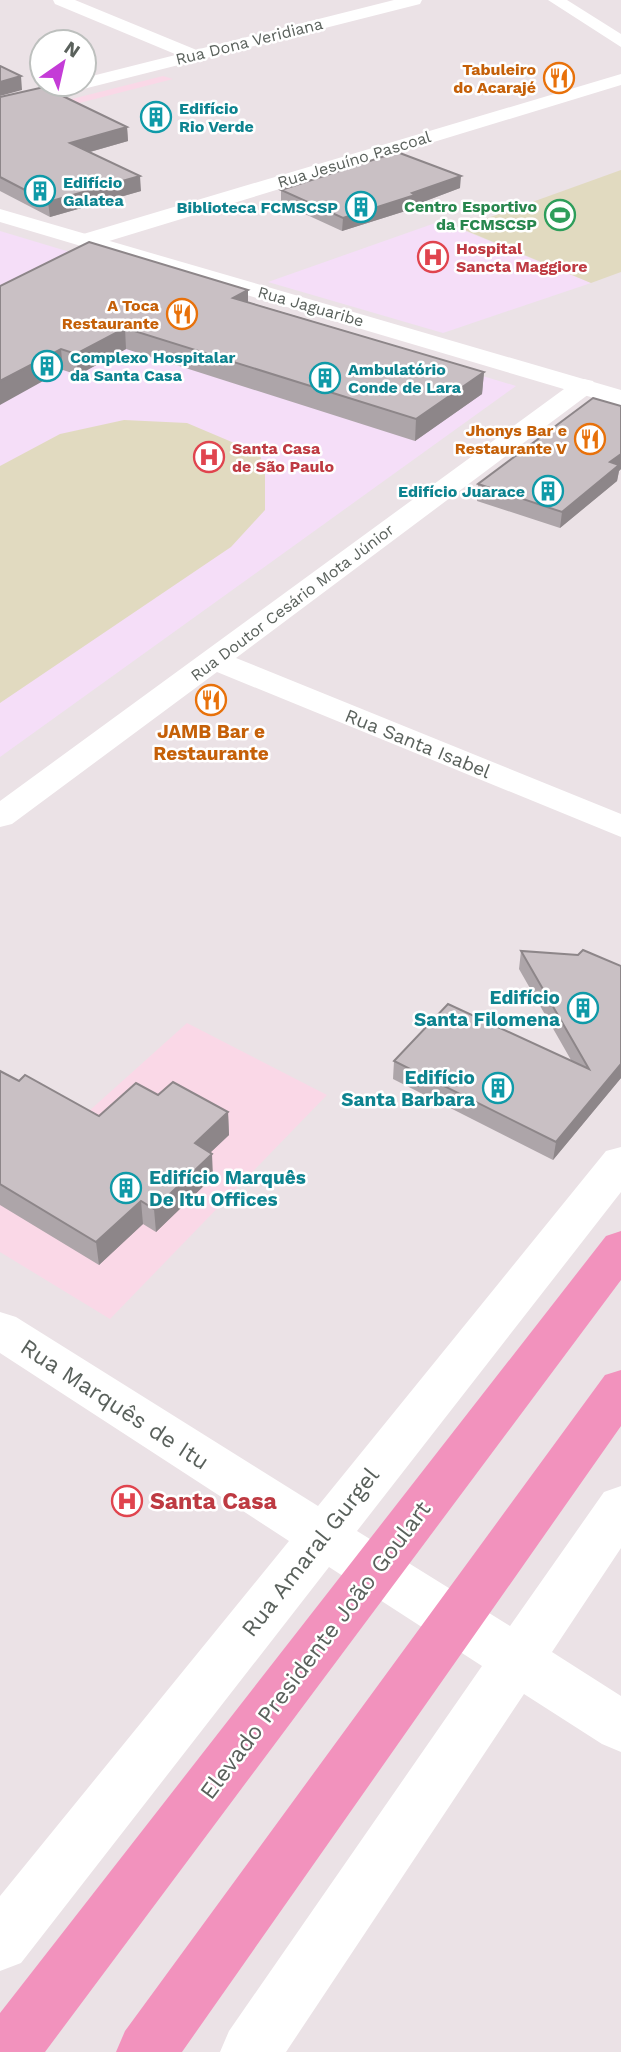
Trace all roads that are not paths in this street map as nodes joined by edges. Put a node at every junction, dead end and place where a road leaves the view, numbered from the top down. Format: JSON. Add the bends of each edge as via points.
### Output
{"nodes":[{"id":1,"x":61,"y":0,"type":"edge"},
{"id":2,"x":414,"y":0,"type":"edge"},
{"id":3,"x":556,"y":0,"type":"edge"},
{"id":4,"x":621,"y":42,"type":"edge"},
{"id":5,"x":193,"y":55,"type":"junction"},
{"id":6,"x":98,"y":79,"type":"edge"},
{"id":7,"x":621,"y":79,"type":"edge"},
{"id":8,"x":28,"y":97,"type":"edge"},
{"id":9,"x":0,"y":104,"type":"edge"},
{"id":10,"x":0,"y":215,"type":"edge"},
{"id":11,"x":88,"y":240,"type":"junction"},
{"id":12,"x":584,"y":386,"type":"junction"},
{"id":13,"x":621,"y":398,"type":"edge"},
{"id":14,"x":215,"y":660,"type":"junction"},
{"id":15,"x":0,"y":817,"type":"edge"},
{"id":16,"x":621,"y":826,"type":"edge"},
{"id":17,"x":621,"y":1162,"type":"edge"},
{"id":18,"x":621,"y":1248,"type":"edge"},
{"id":19,"x":0,"y":1330,"type":"edge"},
{"id":20,"x":621,"y":1389,"type":"edge"},
{"id":21,"x":621,"y":1507,"type":"edge"},
{"id":22,"x":322,"y":1537,"type":"junction"},
{"id":23,"x":517,"y":1660,"type":"junction"},
{"id":24,"x":621,"y":1726,"type":"edge"},
{"id":25,"x":0,"y":1942,"type":"edge"},
{"id":26,"x":8,"y":2052,"type":"edge"},
{"id":27,"x":146,"y":2052,"type":"edge"},
{"id":28,"x":250,"y":2052,"type":"edge"}],
"edges":[{"from":1,"to":5,"type":"street"},
{"from":2,"to":5,"type":"street","name":"Rua Dona Veridiana"},
{"from":3,"to":4,"type":"street"},
{"from":5,"to":6,"type":"street","name":"Rua Dona Veridiana"},
{"from":7,"to":11,"type":"street","name":"Rua Jesuíno Pascoal"},
{"from":8,"to":9,"type":"street","name":"Rua Dona Veridiana"},
{"from":10,"to":11,"type":"street","name":"Rua Jaguaribe"},
{"from":11,"to":12,"type":"street","name":"Rua Jaguaribe"},
{"from":12,"to":13,"type":"street","name":"Rua Jaguaribe"},
{"from":12,"to":14,"type":"street","name":"Rua Doutor Cesário Mota Júnior"},
{"from":14,"to":15,"type":"street","name":"Rua Doutor Cesário Mota Júnior"},
{"from":14,"to":16,"type":"street","name":"Rua Santa Isabel"},
{"from":17,"to":22,"type":"street","name":"Rua Amaral Gurgel"},
{"from":18,"to":26,"type":"highway","name":"Elevado Presidente João Goulart"},
{"from":19,"to":22,"type":"street","name":"Rua Marquês de Itu"},
{"from":20,"to":27,"type":"highway"},
{"from":21,"to":23,"type":"street"},
{"from":22,"to":23,"type":"street","name":"Rua Marquês de Itu"},
{"from":22,"to":25,"type":"street","name":"Rua Amaral Gurgel"},
{"from":23,"to":24,"type":"street","name":"Rua Marquês de Itu"},
{"from":23,"to":28,"type":"street"}]}
